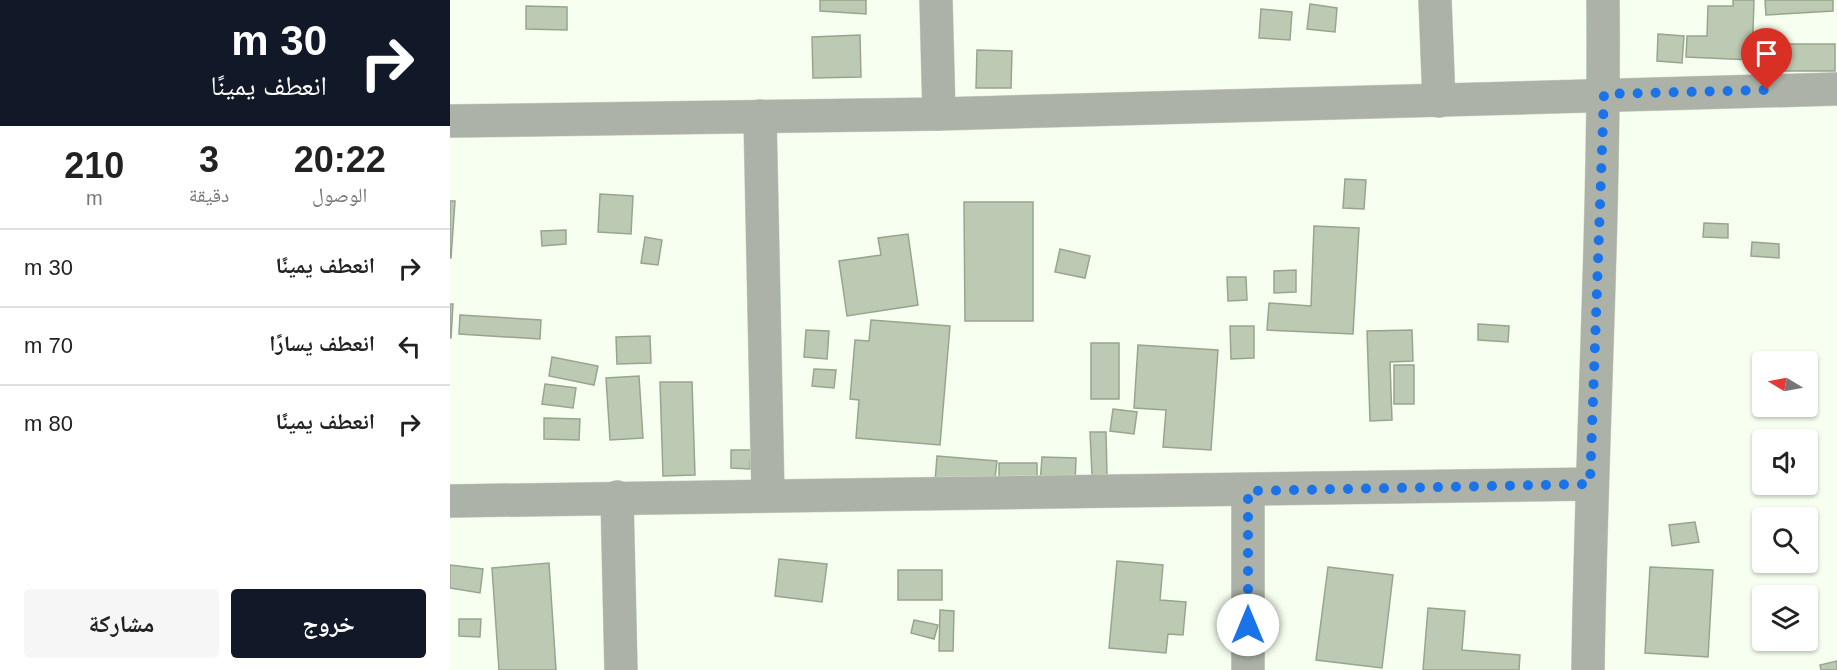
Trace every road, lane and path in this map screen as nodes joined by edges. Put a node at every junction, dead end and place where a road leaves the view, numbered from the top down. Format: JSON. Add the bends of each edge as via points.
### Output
{"nodes":[{"id":1,"x":936,"y":0,"type":"edge"},
{"id":2,"x":1435,"y":0,"type":"edge"},
{"id":3,"x":1603,"y":0,"type":"edge"},
{"id":4,"x":1837,"y":89,"type":"edge"},
{"id":5,"x":1604,"y":94,"type":"junction"},
{"id":6,"x":1438,"y":101,"type":"junction"},
{"id":7,"x":939,"y":114,"type":"junction"},
{"id":8,"x":760,"y":116,"type":"junction"},
{"id":9,"x":450,"y":121,"type":"edge"},
{"id":10,"x":1590,"y":484,"type":"junction"},
{"id":11,"x":1248,"y":491,"type":"junction"},
{"id":12,"x":768,"y":495,"type":"junction"},
{"id":13,"x":617,"y":497,"type":"junction"},
{"id":14,"x":450,"y":501,"type":"edge"},
{"id":15,"x":621,"y":670,"type":"edge"},
{"id":16,"x":1248,"y":670,"type":"edge"},
{"id":17,"x":1588,"y":670,"type":"edge"}],
"edges":[{"from":1,"to":7,"type":"street"},
{"from":2,"to":6,"type":"street"},
{"from":3,"to":5,"type":"street"},
{"from":4,"to":5,"type":"street"},
{"from":5,"to":6,"type":"street"},
{"from":5,"to":10,"type":"street"},
{"from":6,"to":7,"type":"street"},
{"from":7,"to":8,"type":"street"},
{"from":8,"to":9,"type":"street"},
{"from":8,"to":12,"type":"street"},
{"from":10,"to":11,"type":"street"},
{"from":10,"to":17,"type":"street"},
{"from":11,"to":12,"type":"street"},
{"from":11,"to":16,"type":"street"},
{"from":12,"to":13,"type":"street"},
{"from":13,"to":14,"type":"street"},
{"from":13,"to":15,"type":"street"}]}
